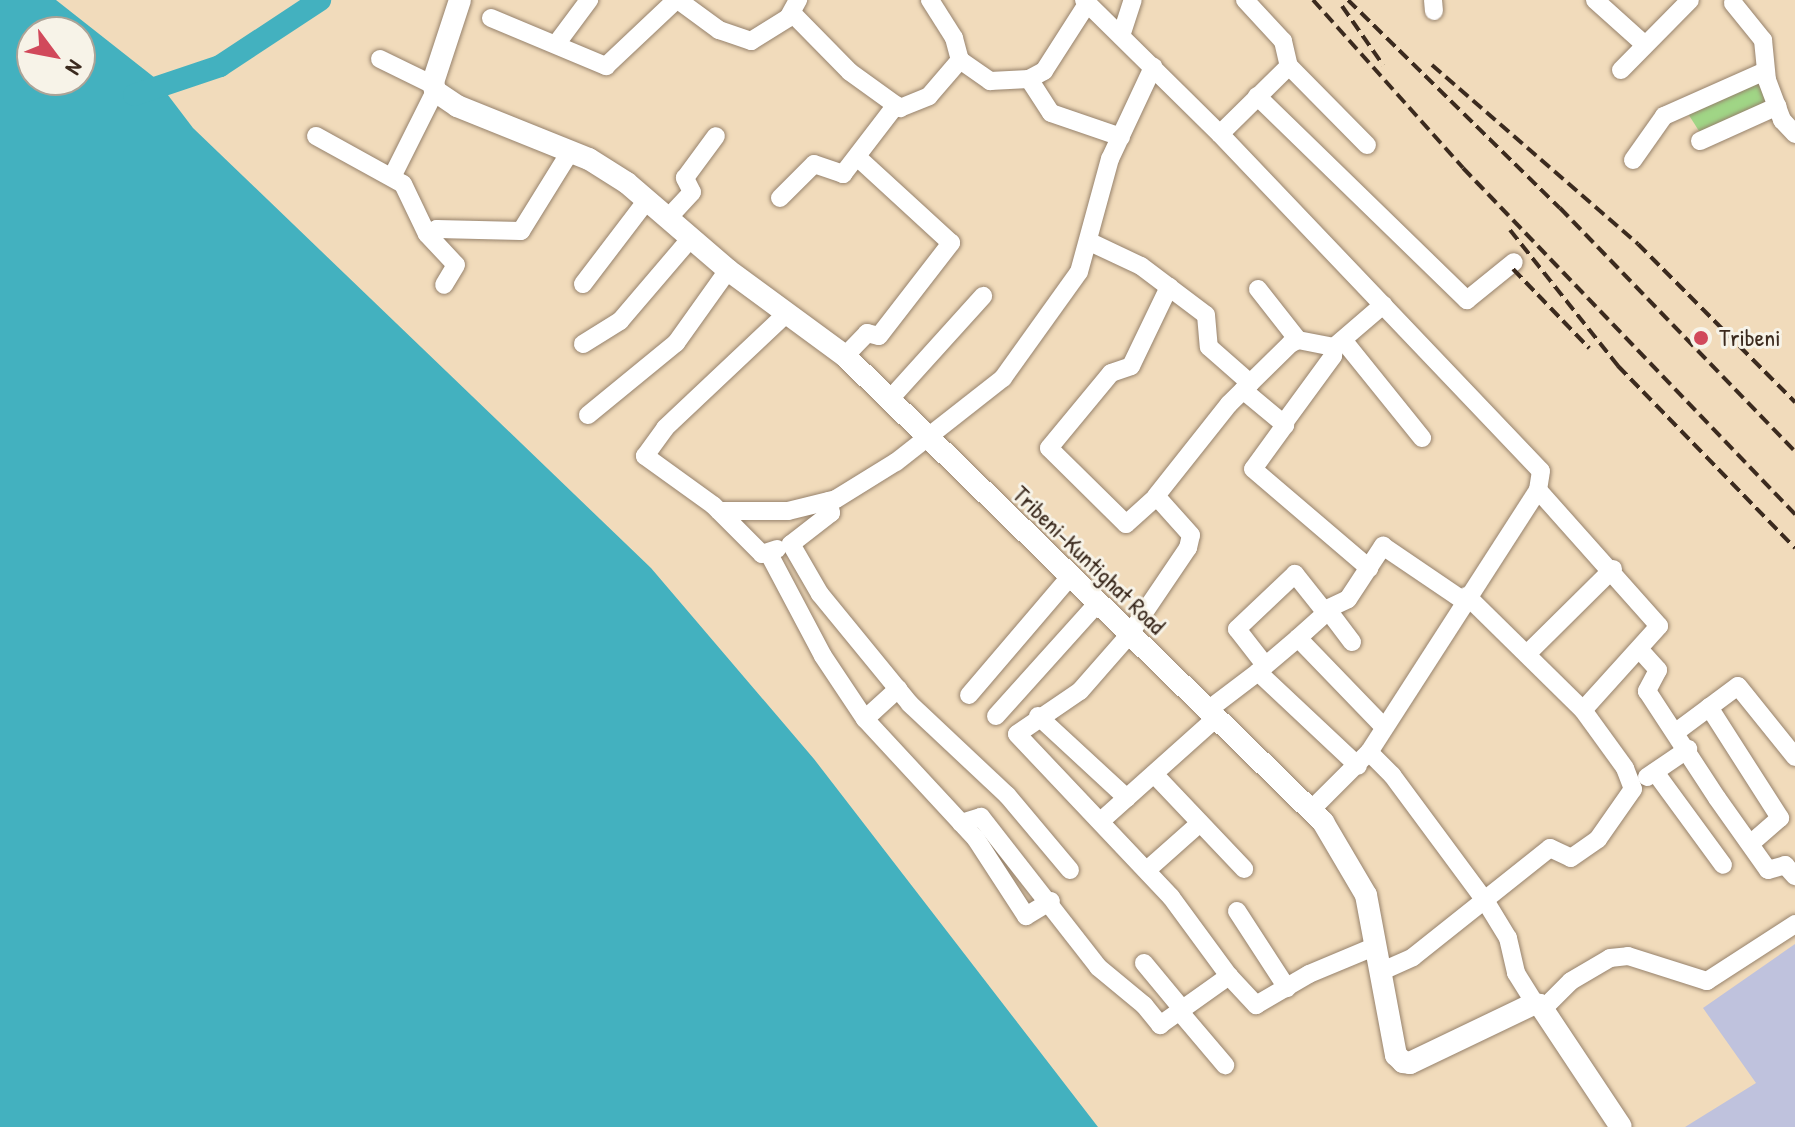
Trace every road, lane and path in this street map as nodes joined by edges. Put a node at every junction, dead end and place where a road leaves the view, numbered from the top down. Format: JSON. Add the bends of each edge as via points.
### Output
{"nodes":[{"id":1,"x":460,"y":0,"type":"edge"},
{"id":2,"x":589,"y":0,"type":"edge"},
{"id":3,"x":677,"y":0,"type":"edge"},
{"id":4,"x":930,"y":0,"type":"edge"},
{"id":5,"x":1133,"y":0,"type":"edge"},
{"id":6,"x":1245,"y":0,"type":"edge"},
{"id":7,"x":1595,"y":0,"type":"edge"},
{"id":8,"x":1690,"y":0,"type":"edge"},
{"id":9,"x":1732,"y":1,"type":"edge"},
{"id":10,"x":1086,"y":2,"type":"edge"},
{"id":11,"x":796,"y":7,"type":"edge"},
{"id":12,"x":491,"y":18,"type":"dead end"},
{"id":13,"x":1121,"y":36,"type":"junction"},
{"id":14,"x":557,"y":43,"type":"junction"},
{"id":15,"x":1644,"y":44,"type":"junction"},
{"id":16,"x":380,"y":59,"type":"dead end"},
{"id":17,"x":960,"y":60,"type":"junction"},
{"id":18,"x":1289,"y":66,"type":"junction"},
{"id":19,"x":1153,"y":67,"type":"junction"},
{"id":20,"x":1621,"y":70,"type":"dead end"},
{"id":21,"x":1765,"y":71,"type":"junction"},
{"id":22,"x":1029,"y":79,"type":"junction"},
{"id":23,"x":434,"y":88,"type":"junction"},
{"id":24,"x":1257,"y":96,"type":"junction"},
{"id":25,"x":896,"y":105,"type":"junction"},
{"id":26,"x":1778,"y":106,"type":"junction"},
{"id":27,"x":1220,"y":134,"type":"junction"},
{"id":28,"x":1795,"y":134,"type":"edge"},
{"id":29,"x":316,"y":136,"type":"dead end"},
{"id":30,"x":716,"y":136,"type":"dead end"},
{"id":31,"x":1121,"y":137,"type":"junction"},
{"id":32,"x":1700,"y":141,"type":"dead end"},
{"id":33,"x":1367,"y":145,"type":"dead end"},
{"id":34,"x":570,"y":152,"type":"junction"},
{"id":35,"x":857,"y":157,"type":"junction"},
{"id":36,"x":1633,"y":160,"type":"dead end"},
{"id":37,"x":393,"y":175,"type":"junction"},
{"id":38,"x":780,"y":198,"type":"dead end"},
{"id":39,"x":647,"y":200,"type":"junction"},
{"id":40,"x":668,"y":218,"type":"junction"},
{"id":41,"x":427,"y":234,"type":"junction"},
{"id":42,"x":691,"y":238,"type":"junction"},
{"id":43,"x":1090,"y":242,"type":"junction"},
{"id":44,"x":1514,"y":262,"type":"dead end"},
{"id":45,"x":728,"y":270,"type":"junction"},
{"id":46,"x":583,"y":284,"type":"dead end"},
{"id":47,"x":444,"y":285,"type":"dead end"},
{"id":48,"x":1169,"y":287,"type":"junction"},
{"id":49,"x":1258,"y":289,"type":"dead end"},
{"id":50,"x":983,"y":296,"type":"dead end"},
{"id":51,"x":1383,"y":305,"type":"junction"},
{"id":52,"x":787,"y":313,"type":"junction"},
{"id":53,"x":1298,"y":340,"type":"junction"},
{"id":54,"x":1339,"y":343,"type":"junction"},
{"id":55,"x":583,"y":344,"type":"dead end"},
{"id":56,"x":845,"y":356,"type":"junction"},
{"id":57,"x":1246,"y":387,"type":"junction"},
{"id":58,"x":890,"y":399,"type":"junction"},
{"id":59,"x":588,"y":415,"type":"dead end"},
{"id":60,"x":1284,"y":423,"type":"junction"},
{"id":61,"x":928,"y":436,"type":"junction"},
{"id":62,"x":1422,"y":438,"type":"dead end"},
{"id":63,"x":1538,"y":490,"type":"junction"},
{"id":64,"x":1155,"y":498,"type":"junction"},
{"id":65,"x":829,"y":501,"type":"junction"},
{"id":66,"x":719,"y":511,"type":"junction"},
{"id":67,"x":791,"y":542,"type":"junction"},
{"id":68,"x":769,"y":554,"type":"junction"},
{"id":69,"x":1369,"y":568,"type":"junction"},
{"id":70,"x":1613,"y":569,"type":"junction"},
{"id":71,"x":1069,"y":578,"type":"junction"},
{"id":72,"x":1466,"y":598,"type":"junction"},
{"id":73,"x":1097,"y":604,"type":"junction"},
{"id":74,"x":1327,"y":609,"type":"junction"},
{"id":75,"x":1129,"y":635,"type":"junction"},
{"id":76,"x":1298,"y":638,"type":"junction"},
{"id":77,"x":1352,"y":642,"type":"dead end"},
{"id":78,"x":1640,"y":650,"type":"junction"},
{"id":79,"x":1527,"y":654,"type":"junction"},
{"id":80,"x":1262,"y":668,"type":"junction"},
{"id":81,"x":898,"y":689,"type":"junction"},
{"id":82,"x":969,"y":695,"type":"dead end"},
{"id":83,"x":1709,"y":707,"type":"junction"},
{"id":84,"x":1583,"y":710,"type":"junction"},
{"id":85,"x":1212,"y":714,"type":"junction"},
{"id":86,"x":996,"y":716,"type":"dead end"},
{"id":87,"x":1038,"y":716,"type":"junction"},
{"id":88,"x":865,"y":719,"type":"junction"},
{"id":89,"x":1384,"y":727,"type":"junction"},
{"id":90,"x":1676,"y":732,"type":"junction"},
{"id":91,"x":1688,"y":749,"type":"junction"},
{"id":92,"x":1795,"y":757,"type":"edge"},
{"id":93,"x":1364,"y":759,"type":"junction"},
{"id":94,"x":1655,"y":772,"type":"junction"},
{"id":95,"x":1154,"y":774,"type":"junction"},
{"id":96,"x":1633,"y":785,"type":"junction"},
{"id":97,"x":1127,"y":798,"type":"junction"},
{"id":98,"x":1311,"y":810,"type":"junction"},
{"id":99,"x":1102,"y":820,"type":"junction"},
{"id":100,"x":961,"y":823,"type":"junction"},
{"id":101,"x":1200,"y":823,"type":"junction"},
{"id":102,"x":1751,"y":843,"type":"junction"},
{"id":103,"x":1723,"y":865,"type":"dead end"},
{"id":104,"x":1244,"y":869,"type":"dead end"},
{"id":105,"x":1070,"y":870,"type":"dead end"},
{"id":106,"x":1147,"y":870,"type":"junction"},
{"id":107,"x":1795,"y":876,"type":"edge"},
{"id":108,"x":1051,"y":901,"type":"junction"},
{"id":109,"x":1486,"y":902,"type":"junction"},
{"id":110,"x":1237,"y":911,"type":"dead end"},
{"id":111,"x":1795,"y":924,"type":"edge"},
{"id":112,"x":1376,"y":946,"type":"junction"},
{"id":113,"x":1144,"y":963,"type":"dead end"},
{"id":114,"x":1380,"y":972,"type":"junction"},
{"id":115,"x":1229,"y":976,"type":"junction"},
{"id":116,"x":1287,"y":988,"type":"junction"},
{"id":117,"x":1540,"y":1007,"type":"junction"},
{"id":118,"x":1181,"y":1011,"type":"junction"},
{"id":119,"x":1225,"y":1065,"type":"dead end"},
{"id":120,"x":1621,"y":1127,"type":"edge"}],
"edges":[{"from":1,"to":23,"type":"main road"},
{"from":2,"to":14,"type":"street"},
{"from":3,"to":11,"type":"street","via":[[742,41],[755,40]]},
{"from":3,"to":14,"type":"street","via":[[606,66]]},
{"from":4,"to":17,"type":"street","via":[[954,38]]},
{"from":5,"to":13,"type":"street"},
{"from":6,"to":18,"type":"street","via":[[1283,41]]},
{"from":7,"to":15,"type":"street"},
{"from":8,"to":15,"type":"street"},
{"from":9,"to":21,"type":"street","via":[[1763,40]]},
{"from":10,"to":13,"type":"street"},
{"from":10,"to":22,"type":"street","via":[[1050,66]]},
{"from":11,"to":25,"type":"street","via":[[850,72]]},
{"from":12,"to":14,"type":"street"},
{"from":13,"to":19,"type":"street"},
{"from":15,"to":20,"type":"street"},
{"from":16,"to":23,"type":"street"},
{"from":17,"to":22,"type":"street","via":[[986,80]]},
{"from":17,"to":25,"type":"street","via":[[916,105]]},
{"from":18,"to":24,"type":"street"},
{"from":18,"to":33,"type":"street"},
{"from":19,"to":27,"type":"street"},
{"from":19,"to":31,"type":"street"},
{"from":21,"to":26,"type":"street"},
{"from":21,"to":36,"type":"street","via":[[1664,116]]},
{"from":22,"to":31,"type":"street","via":[[1051,113]]},
{"from":23,"to":34,"type":"main road","name":"Tribeni-Kuntighat Road","via":[[457,106]]},
{"from":23,"to":37,"type":"street"},
{"from":24,"to":27,"type":"street"},
{"from":24,"to":44,"type":"street","via":[[1467,300]]},
{"from":25,"to":35,"type":"street"},
{"from":26,"to":28,"type":"street"},
{"from":26,"to":32,"type":"street"},
{"from":27,"to":51,"type":"street"},
{"from":29,"to":37,"type":"street"},
{"from":30,"to":40,"type":"street","via":[[685,178],[692,192]]},
{"from":31,"to":43,"type":"street","via":[[1110,159]]},
{"from":34,"to":39,"type":"main road","name":"Tribeni-Kuntighat Road"},
{"from":34,"to":41,"type":"street","via":[[521,231],[437,229]]},
{"from":35,"to":38,"type":"street","via":[[840,176],[819,164],[810,165]]},
{"from":35,"to":56,"type":"street","via":[[951,243],[879,336],[867,333]]},
{"from":37,"to":41,"type":"street","via":[[403,184]]},
{"from":39,"to":40,"type":"main road","name":"Tribeni-Kuntighat Road"},
{"from":39,"to":46,"type":"street"},
{"from":40,"to":42,"type":"main road","name":"Tribeni-Kuntighat Road"},
{"from":41,"to":47,"type":"street","via":[[456,265]]},
{"from":42,"to":45,"type":"main road","name":"Tribeni-Kuntighat Road"},
{"from":42,"to":55,"type":"street","via":[[620,321]]},
{"from":43,"to":48,"type":"street","via":[[1126,257]]},
{"from":43,"to":61,"type":"street","via":[[1079,272],[1015,366]]},
{"from":45,"to":52,"type":"main road","name":"Tribeni-Kuntighat Road"},
{"from":45,"to":59,"type":"street","via":[[676,343]]},
{"from":48,"to":57,"type":"street","via":[[1206,315],[1209,347]]},
{"from":48,"to":64,"type":"street","via":[[1131,366],[1111,373],[1049,448],[1126,524]]},
{"from":49,"to":53,"type":"street"},
{"from":50,"to":58,"type":"street"},
{"from":51,"to":54,"type":"street"},
{"from":51,"to":63,"type":"street","via":[[1539,468]]},
{"from":52,"to":56,"type":"main road","name":"Tribeni-Kuntighat Road"},
{"from":52,"to":66,"type":"street","via":[[665,428],[646,453]]},
{"from":53,"to":54,"type":"street"},
{"from":53,"to":57,"type":"street"},
{"from":54,"to":60,"type":"street"},
{"from":54,"to":62,"type":"street"},
{"from":56,"to":58,"type":"main road","name":"Tribeni-Kuntighat Road"},
{"from":57,"to":60,"type":"street"},
{"from":57,"to":64,"type":"street"},
{"from":58,"to":61,"type":"main road","name":"Tribeni-Kuntighat Road"},
{"from":60,"to":69,"type":"street","via":[[1253,469]]},
{"from":61,"to":65,"type":"street","via":[[896,462]]},
{"from":61,"to":71,"type":"main road","name":"Tribeni-Kuntighat Road"},
{"from":63,"to":70,"type":"street"},
{"from":63,"to":72,"type":"street"},
{"from":64,"to":75,"type":"street","via":[[1188,530],[1191,544]]},
{"from":65,"to":66,"type":"street","via":[[788,511]]},
{"from":65,"to":67,"type":"street","via":[[831,513]]},
{"from":66,"to":68,"type":"street","via":[[762,554]]},
{"from":67,"to":68,"type":"street"},
{"from":67,"to":81,"type":"street","via":[[820,594]]},
{"from":68,"to":88,"type":"street","via":[[823,656]]},
{"from":69,"to":72,"type":"street","via":[[1385,546]]},
{"from":69,"to":74,"type":"street","via":[[1348,599]]},
{"from":70,"to":78,"type":"street","via":[[1657,623],[1659,629]]},
{"from":70,"to":79,"type":"street"},
{"from":71,"to":73,"type":"main road","name":"Tribeni-Kuntighat Road"},
{"from":71,"to":82,"type":"street"},
{"from":72,"to":79,"type":"street"},
{"from":72,"to":89,"type":"street"},
{"from":73,"to":75,"type":"main road","name":"Tribeni-Kuntighat Road"},
{"from":73,"to":86,"type":"street"},
{"from":74,"to":76,"type":"street"},
{"from":74,"to":77,"type":"street"},
{"from":74,"to":80,"type":"street","via":[[1297,575],[1291,576],[1237,629]]},
{"from":75,"to":85,"type":"main road","name":"Tribeni-Kuntighat Road"},
{"from":75,"to":87,"type":"street","via":[[1080,691]]},
{"from":76,"to":80,"type":"street"},
{"from":76,"to":89,"type":"street"},
{"from":78,"to":84,"type":"street"},
{"from":78,"to":90,"type":"street","via":[[1658,670],[1647,691]]},
{"from":79,"to":84,"type":"street"},
{"from":80,"to":85,"type":"street"},
{"from":80,"to":93,"type":"street"},
{"from":81,"to":88,"type":"street"},
{"from":81,"to":105,"type":"street","via":[[1007,795]]},
{"from":83,"to":90,"type":"street"},
{"from":83,"to":92,"type":"street","via":[[1738,686]]},
{"from":83,"to":102,"type":"street","via":[[1780,818]]},
{"from":84,"to":96,"type":"street"},
{"from":85,"to":95,"type":"street"},
{"from":85,"to":98,"type":"main road","name":"Tribeni-Kuntighat Road"},
{"from":87,"to":97,"type":"street"},
{"from":87,"to":99,"type":"street","via":[[1017,737]]},
{"from":88,"to":100,"type":"street"},
{"from":89,"to":93,"type":"street"},
{"from":90,"to":91,"type":"street"},
{"from":91,"to":94,"type":"street"},
{"from":91,"to":102,"type":"street"},
{"from":93,"to":98,"type":"street"},
{"from":93,"to":109,"type":"street","via":[[1392,775]]},
{"from":94,"to":96,"type":"street"},
{"from":94,"to":103,"type":"street"},
{"from":95,"to":97,"type":"street"},
{"from":95,"to":101,"type":"street"},
{"from":96,"to":109,"type":"street","via":[[1602,836],[1571,858],[1550,848]]},
{"from":97,"to":99,"type":"street"},
{"from":98,"to":112,"type":"main road","name":"Tribeni-Kuntighat Road","via":[[1366,895]]},
{"from":99,"to":106,"type":"street"},
{"from":100,"to":108,"type":"street","via":[[981,817]]},
{"from":100,"to":108,"type":"street","via":[[1026,916]]},
{"from":101,"to":104,"type":"street"},
{"from":101,"to":106,"type":"street"},
{"from":102,"to":107,"type":"street","via":[[1769,871],[1785,865]]},
{"from":106,"to":115,"type":"street"},
{"from":108,"to":118,"type":"street","via":[[1098,967],[1160,1025]]},
{"from":109,"to":114,"type":"street","via":[[1413,957]]},
{"from":109,"to":117,"type":"street","via":[[1508,938],[1516,973]]},
{"from":110,"to":116,"type":"street"},
{"from":111,"to":117,"type":"street","via":[[1707,981],[1628,956],[1610,958]]},
{"from":112,"to":114,"type":"main road","name":"Tribeni-Kuntighat Road"},
{"from":112,"to":116,"type":"street"},
{"from":113,"to":118,"type":"street"},
{"from":114,"to":117,"type":"main road","name":"Tribeni-Kuntighat Road","via":[[1396,1055],[1403,1062]]},
{"from":115,"to":116,"type":"street","via":[[1256,1005]]},
{"from":115,"to":118,"type":"street"},
{"from":117,"to":120,"type":"main road"},
{"from":118,"to":119,"type":"street"}]}
